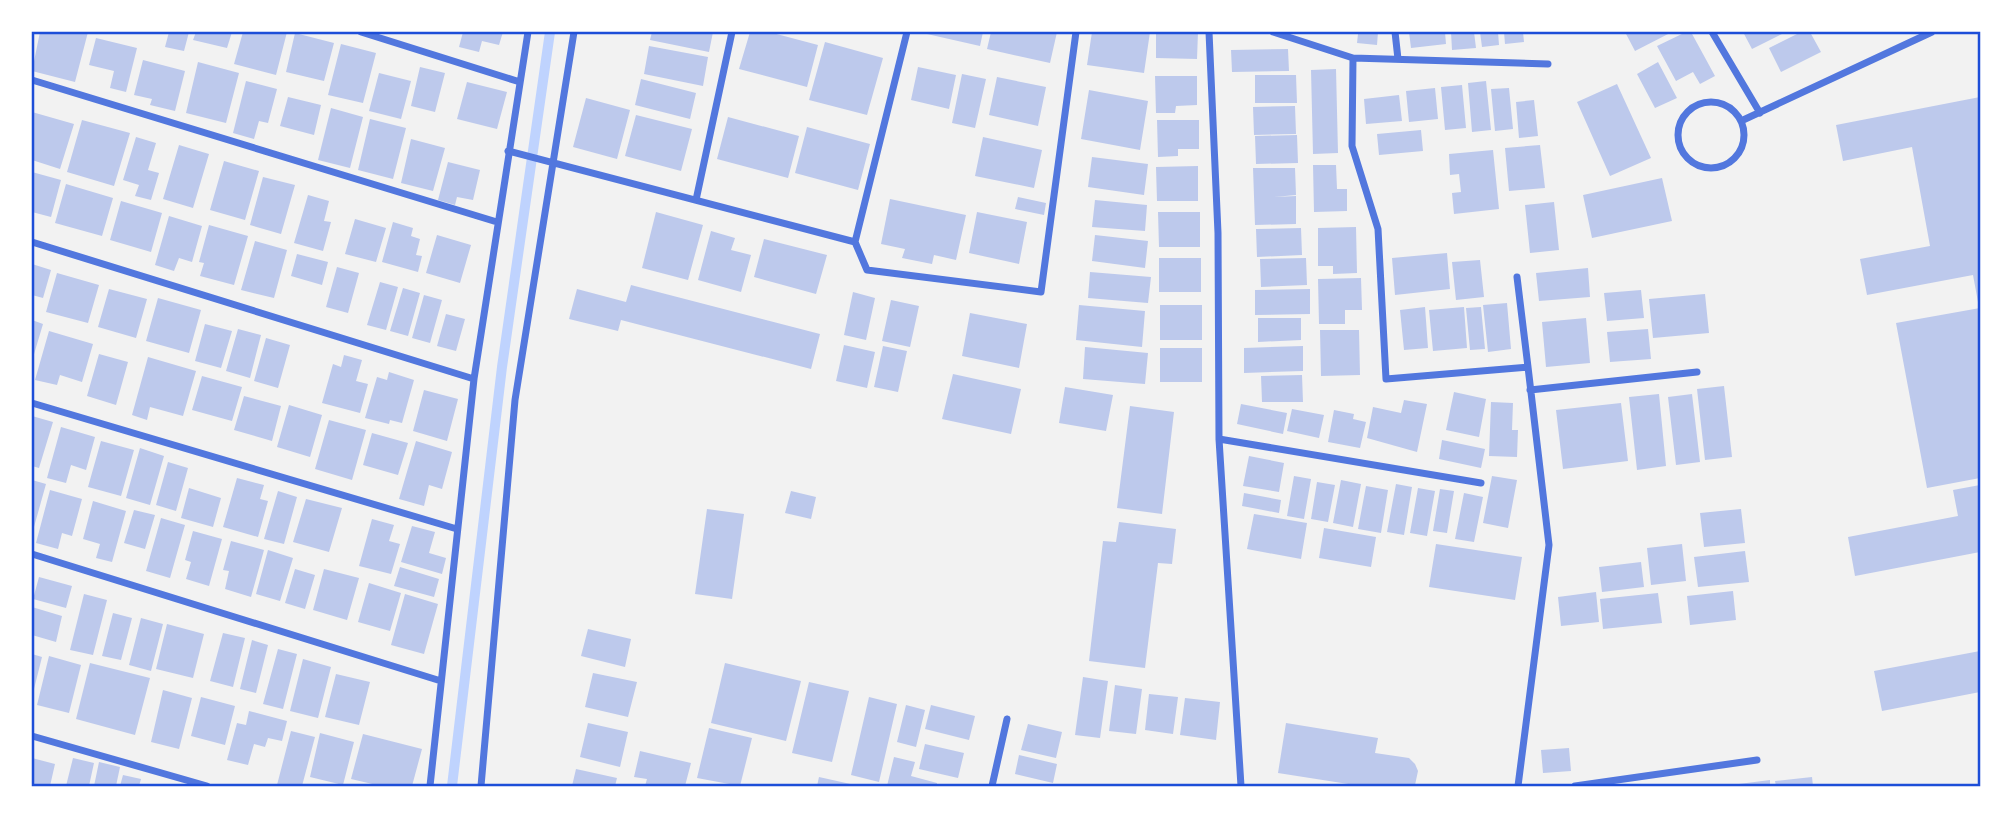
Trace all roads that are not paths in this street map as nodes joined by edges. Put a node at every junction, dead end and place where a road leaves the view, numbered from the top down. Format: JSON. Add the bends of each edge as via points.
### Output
{"nodes":[{"id":1,"x":361,"y":32,"type":"edge"},
{"id":2,"x":528,"y":32,"type":"edge"},
{"id":3,"x":574,"y":32,"type":"edge"},
{"id":4,"x":732,"y":32,"type":"edge"},
{"id":5,"x":907,"y":32,"type":"edge"},
{"id":6,"x":1076,"y":32,"type":"edge"},
{"id":7,"x":1209,"y":32,"type":"edge"},
{"id":8,"x":1273,"y":32,"type":"edge"},
{"id":9,"x":1395,"y":32,"type":"edge"},
{"id":10,"x":1712,"y":32,"type":"edge"},
{"id":11,"x":1932,"y":32,"type":"edge"},
{"id":12,"x":1290,"y":34,"type":"edge"},
{"id":13,"x":1353,"y":58,"type":"junction"},
{"id":14,"x":1398,"y":59,"type":"junction"},
{"id":15,"x":1548,"y":64,"type":"dead end"},
{"id":16,"x":32,"y":80,"type":"edge"},
{"id":17,"x":520,"y":82,"type":"junction"},
{"id":18,"x":1760,"y":113,"type":"junction"},
{"id":19,"x":1741,"y":121,"type":"junction"},
{"id":20,"x":508,"y":151,"type":"junction"},
{"id":21,"x":553,"y":163,"type":"junction"},
{"id":22,"x":695,"y":200,"type":"junction"},
{"id":23,"x":497,"y":222,"type":"junction"},
{"id":24,"x":32,"y":242,"type":"edge"},
{"id":25,"x":855,"y":242,"type":"junction"},
{"id":26,"x":1517,"y":276,"type":"dead end"},
{"id":27,"x":1528,"y":366,"type":"junction"},
{"id":28,"x":1697,"y":372,"type":"dead end"},
{"id":29,"x":474,"y":379,"type":"junction"},
{"id":30,"x":1530,"y":390,"type":"junction"},
{"id":31,"x":32,"y":403,"type":"edge"},
{"id":32,"x":1219,"y":439,"type":"junction"},
{"id":33,"x":1481,"y":483,"type":"dead end"},
{"id":34,"x":457,"y":529,"type":"junction"},
{"id":35,"x":32,"y":554,"type":"edge"},
{"id":36,"x":441,"y":681,"type":"junction"},
{"id":37,"x":1007,"y":719,"type":"dead end"},
{"id":38,"x":32,"y":736,"type":"edge"},
{"id":39,"x":1758,"y":760,"type":"dead end"},
{"id":40,"x":207,"y":786,"type":"edge"},
{"id":41,"x":430,"y":786,"type":"edge"},
{"id":42,"x":481,"y":786,"type":"edge"},
{"id":43,"x":992,"y":786,"type":"edge"},
{"id":44,"x":1241,"y":786,"type":"edge"},
{"id":45,"x":1518,"y":786,"type":"edge"},
{"id":46,"x":1575,"y":786,"type":"edge"}],
"edges":[{"from":1,"to":17,"type":"street"},
{"from":2,"to":17,"type":"street"},
{"from":3,"to":21,"type":"street"},
{"from":4,"to":22,"type":"street"},
{"from":5,"to":25,"type":"street"},
{"from":6,"to":25,"type":"street","via":[[1041,292],[867,270]]},
{"from":7,"to":32,"type":"street","via":[[1218,233]]},
{"from":8,"to":12,"type":"street"},
{"from":9,"to":14,"type":"street"},
{"from":10,"to":18,"type":"street"},
{"from":11,"to":18,"type":"street"},
{"from":12,"to":13,"type":"street"},
{"from":13,"to":14,"type":"street"},
{"from":13,"to":27,"type":"street","via":[[1352,146],[1378,229],[1386,379]]},
{"from":14,"to":15,"type":"street"},
{"from":16,"to":23,"type":"street"},
{"from":17,"to":20,"type":"street"},
{"from":18,"to":19,"type":"street"},
{"from":19,"to":19,"type":"street","via":[[1742,147],[1728,164],[1704,168],[1683,154],[1677,140],[1678,125],[1686,112],[1699,104],[1714,102],[1728,107]]},
{"from":20,"to":21,"type":"street"},
{"from":20,"to":23,"type":"street"},
{"from":21,"to":22,"type":"street"},
{"from":21,"to":42,"type":"street","via":[[515,400]]},
{"from":22,"to":25,"type":"street"},
{"from":23,"to":29,"type":"street"},
{"from":24,"to":29,"type":"street"},
{"from":26,"to":27,"type":"street"},
{"from":27,"to":30,"type":"street"},
{"from":28,"to":30,"type":"street"},
{"from":29,"to":34,"type":"street"},
{"from":30,"to":45,"type":"street","via":[[1549,545]]},
{"from":31,"to":34,"type":"street"},
{"from":32,"to":33,"type":"street"},
{"from":32,"to":44,"type":"street"},
{"from":34,"to":36,"type":"street"},
{"from":35,"to":36,"type":"street"},
{"from":36,"to":41,"type":"street"},
{"from":37,"to":43,"type":"street"},
{"from":38,"to":40,"type":"street"},
{"from":39,"to":46,"type":"street"}]}
